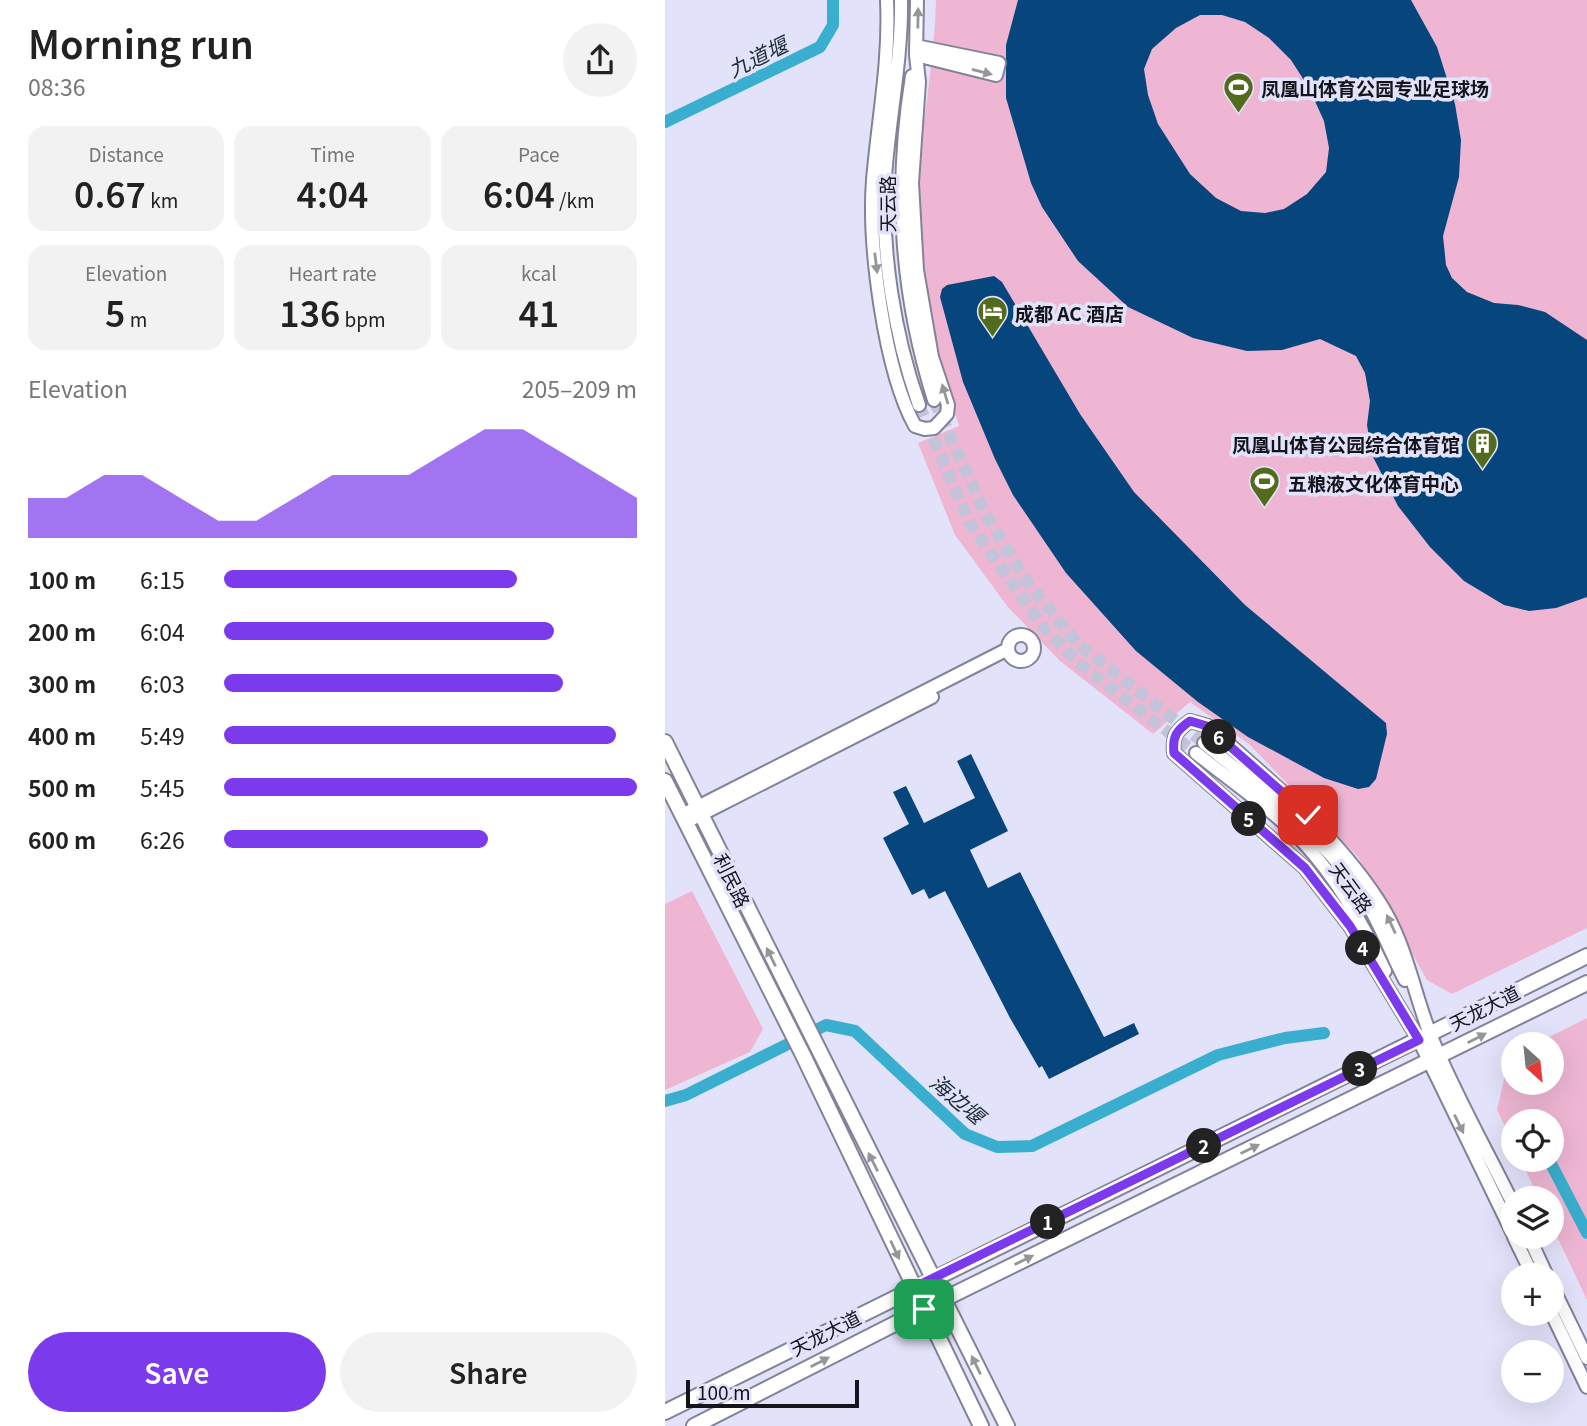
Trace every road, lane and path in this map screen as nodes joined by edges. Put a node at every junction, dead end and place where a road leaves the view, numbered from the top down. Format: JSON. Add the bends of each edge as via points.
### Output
{"nodes":[{"id":1,"x":887,"y":0,"type":"edge"},
{"id":2,"x":901,"y":0,"type":"edge"},
{"id":3,"x":917,"y":0,"type":"edge"},
{"id":4,"x":916,"y":51,"type":"junction"},
{"id":5,"x":934,"y":400,"type":"tunnel mouth"},
{"id":6,"x":919,"y":405,"type":"tunnel mouth"},
{"id":7,"x":1010,"y":653,"type":"dead end"},
{"id":8,"x":665,"y":741,"type":"edge"},
{"id":9,"x":1200,"y":748,"type":"tunnel mouth"},
{"id":10,"x":665,"y":781,"type":"edge"},
{"id":11,"x":699,"y":811,"type":"junction"},
{"id":12,"x":684,"y":818,"type":"junction"},
{"id":13,"x":1587,"y":956,"type":"edge"},
{"id":14,"x":1587,"y":983,"type":"edge"},
{"id":15,"x":795,"y":1022,"type":"junction"},
{"id":16,"x":1425,"y":1037,"type":"junction"},
{"id":17,"x":810,"y":1053,"type":"junction"},
{"id":18,"x":1435,"y":1059,"type":"junction"},
{"id":19,"x":1503,"y":1186,"type":"edge"},
{"id":20,"x":1501,"y":1208,"type":"edge"},
{"id":21,"x":933,"y":1278,"type":"junction"},
{"id":22,"x":913,"y":1288,"type":"junction"},
{"id":23,"x":944,"y":1299,"type":"junction"},
{"id":24,"x":924,"y":1309,"type":"junction"},
{"id":25,"x":1564,"y":1311,"type":"edge"},
{"id":26,"x":1558,"y":1326,"type":"edge"},
{"id":27,"x":1587,"y":1358,"type":"edge"},
{"id":28,"x":1587,"y":1387,"type":"edge"},
{"id":29,"x":665,"y":1412,"type":"edge"},
{"id":30,"x":694,"y":1426,"type":"edge"},
{"id":31,"x":981,"y":1426,"type":"edge"},
{"id":32,"x":1007,"y":1426,"type":"edge"}],
"edges":[{"from":1,"to":4,"type":"street","one_way":true,"via":[[889,43],[872,226],[884,319],[898,381],[915,426],[925,429],[940,423],[949,405],[932,356],[917,271],[912,183],[919,82]]},
{"from":2,"to":6,"type":"street","name":"天云路","via":[[885,178],[887,250],[909,377]]},
{"from":4,"to":3,"type":"street","name":"天云路","one_way":true},
{"from":4,"to":4,"type":"street","one_way":true,"via":[[996,75],[999,63]]},
{"from":4,"to":5,"type":"street","name":"天云路","via":[[900,195],[906,279]]},
{"from":7,"to":11,"type":"street"},
{"from":8,"to":11,"type":"main road","name":"利民路"},
{"from":9,"to":16,"type":"street","name":"天云路","via":[[1297,820],[1342,870],[1369,908]]},
{"from":10,"to":12,"type":"main road","name":"利民路"},
{"from":11,"to":12,"type":"street"},
{"from":15,"to":11,"type":"main road","name":"利民路","one_way":true},
{"from":12,"to":15,"type":"main road","name":"利民路"},
{"from":13,"to":16,"type":"main road","name":"天龙大道"},
{"from":18,"to":14,"type":"main road","name":"天龙大道","one_way":true},
{"from":15,"to":17,"type":"main road"},
{"from":16,"to":16,"type":"street","one_way":true,"via":[[1395,932],[1350,860],[1308,815],[1207,726],[1190,721],[1178,729],[1174,753],[1305,868]]},
{"from":16,"to":18,"type":"street"},
{"from":16,"to":21,"type":"main road","name":"天龙大道"},
{"from":21,"to":17,"type":"main road","one_way":true},
{"from":17,"to":22,"type":"main road","one_way":true},
{"from":18,"to":19,"type":"street"},
{"from":18,"to":20,"type":"street","one_way":true},
{"from":23,"to":18,"type":"main road","name":"天龙大道","one_way":true},
{"from":21,"to":22,"type":"main road","name":"天龙大道"},
{"from":21,"to":23,"type":"main road"},
{"from":22,"to":24,"type":"main road"},
{"from":22,"to":29,"type":"main road","name":"天龙大道"},
{"from":23,"to":24,"type":"main road","name":"天龙大道"},
{"from":32,"to":23,"type":"main road","one_way":true},
{"from":30,"to":24,"type":"main road","name":"天龙大道","one_way":true},
{"from":24,"to":31,"type":"main road"},
{"from":25,"to":27,"type":"street"},
{"from":26,"to":28,"type":"street"}]}
